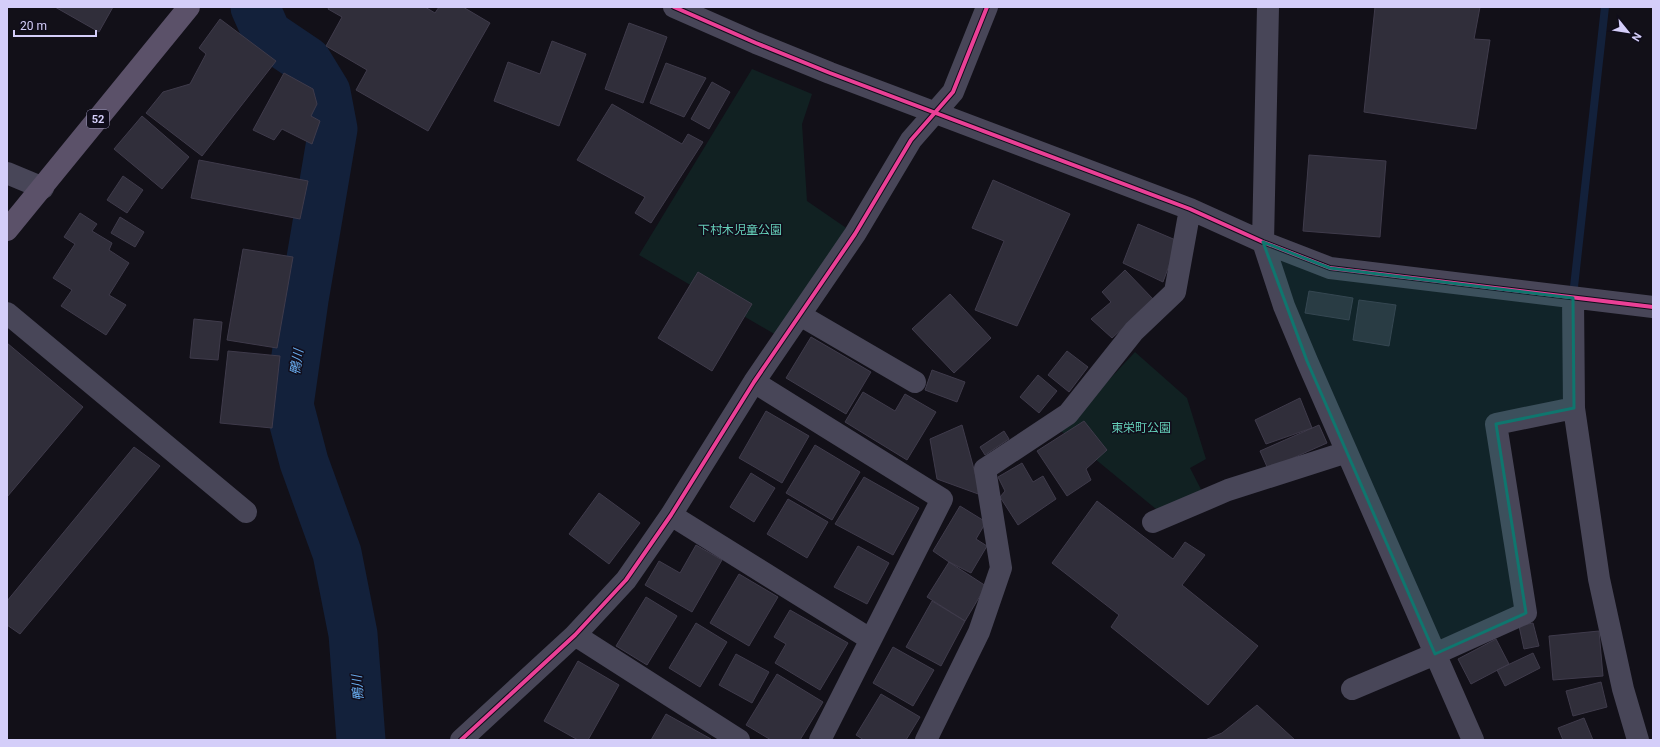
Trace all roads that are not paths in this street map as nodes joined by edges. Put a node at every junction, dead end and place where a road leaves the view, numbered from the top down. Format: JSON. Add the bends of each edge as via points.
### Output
{"nodes":[{"id":1,"x":189,"y":7,"type":"edge"},
{"id":2,"x":674,"y":7,"type":"edge"},
{"id":3,"x":987,"y":7,"type":"edge"},
{"id":4,"x":1268,"y":7,"type":"edge"},
{"id":5,"x":935,"y":112,"type":"junction"},
{"id":6,"x":7,"y":173,"type":"edge"},
{"id":7,"x":43,"y":188,"type":"junction"},
{"id":8,"x":1190,"y":209,"type":"junction"},
{"id":9,"x":7,"y":230,"type":"edge"},
{"id":10,"x":1263,"y":242,"type":"junction"},
{"id":11,"x":1573,"y":298,"type":"junction"},
{"id":12,"x":1653,"y":307,"type":"edge"},
{"id":13,"x":7,"y":313,"type":"edge"},
{"id":14,"x":800,"y":315,"type":"junction"},
{"id":15,"x":754,"y":382,"type":"junction"},
{"id":16,"x":914,"y":382,"type":"dead end"},
{"id":17,"x":1574,"y":408,"type":"junction"},
{"id":18,"x":1347,"y":452,"type":"junction"},
{"id":19,"x":246,"y":512,"type":"dead end"},
{"id":20,"x":671,"y":515,"type":"junction"},
{"id":21,"x":1153,"y":522,"type":"dead end"},
{"id":22,"x":575,"y":635,"type":"junction"},
{"id":23,"x":870,"y":639,"type":"junction"},
{"id":24,"x":1434,"y":654,"type":"junction"},
{"id":25,"x":1352,"y":689,"type":"dead end"},
{"id":26,"x":461,"y":740,"type":"edge"},
{"id":27,"x":739,"y":740,"type":"edge"},
{"id":28,"x":820,"y":740,"type":"edge"},
{"id":29,"x":926,"y":740,"type":"edge"},
{"id":30,"x":1473,"y":740,"type":"edge"},
{"id":31,"x":1638,"y":740,"type":"edge"}],
"edges":[{"from":1,"to":7,"type":"main road","number":"52"},
{"from":2,"to":5,"type":"street","via":[[822,70]]},
{"from":3,"to":5,"type":"street","via":[[953,92]]},
{"from":4,"to":10,"type":"street"},
{"from":5,"to":8,"type":"street"},
{"from":5,"to":14,"type":"street","via":[[911,140],[855,234]]},
{"from":6,"to":7,"type":"street"},
{"from":7,"to":9,"type":"main road","number":"52"},
{"from":8,"to":10,"type":"street"},
{"from":8,"to":29,"type":"street","via":[[1175,292],[1134,331],[1068,414],[985,469],[1002,568],[979,632]]},
{"from":10,"to":11,"type":"street","via":[[1330,268]]},
{"from":10,"to":18,"type":"street","via":[[1284,306]]},
{"from":11,"to":12,"type":"street"},
{"from":11,"to":17,"type":"street"},
{"from":13,"to":19,"type":"street"},
{"from":14,"to":15,"type":"street"},
{"from":14,"to":16,"type":"street"},
{"from":15,"to":20,"type":"street"},
{"from":15,"to":23,"type":"street","via":[[942,499]]},
{"from":17,"to":24,"type":"street","via":[[1496,424],[1526,613]]},
{"from":17,"to":31,"type":"street","via":[[1599,579],[1623,690]]},
{"from":18,"to":21,"type":"street","via":[[1228,490]]},
{"from":18,"to":24,"type":"street"},
{"from":20,"to":22,"type":"street","via":[[626,580]]},
{"from":20,"to":23,"type":"street"},
{"from":22,"to":26,"type":"street"},
{"from":22,"to":27,"type":"street"},
{"from":23,"to":28,"type":"street"},
{"from":24,"to":25,"type":"street"},
{"from":24,"to":30,"type":"street"}]}
